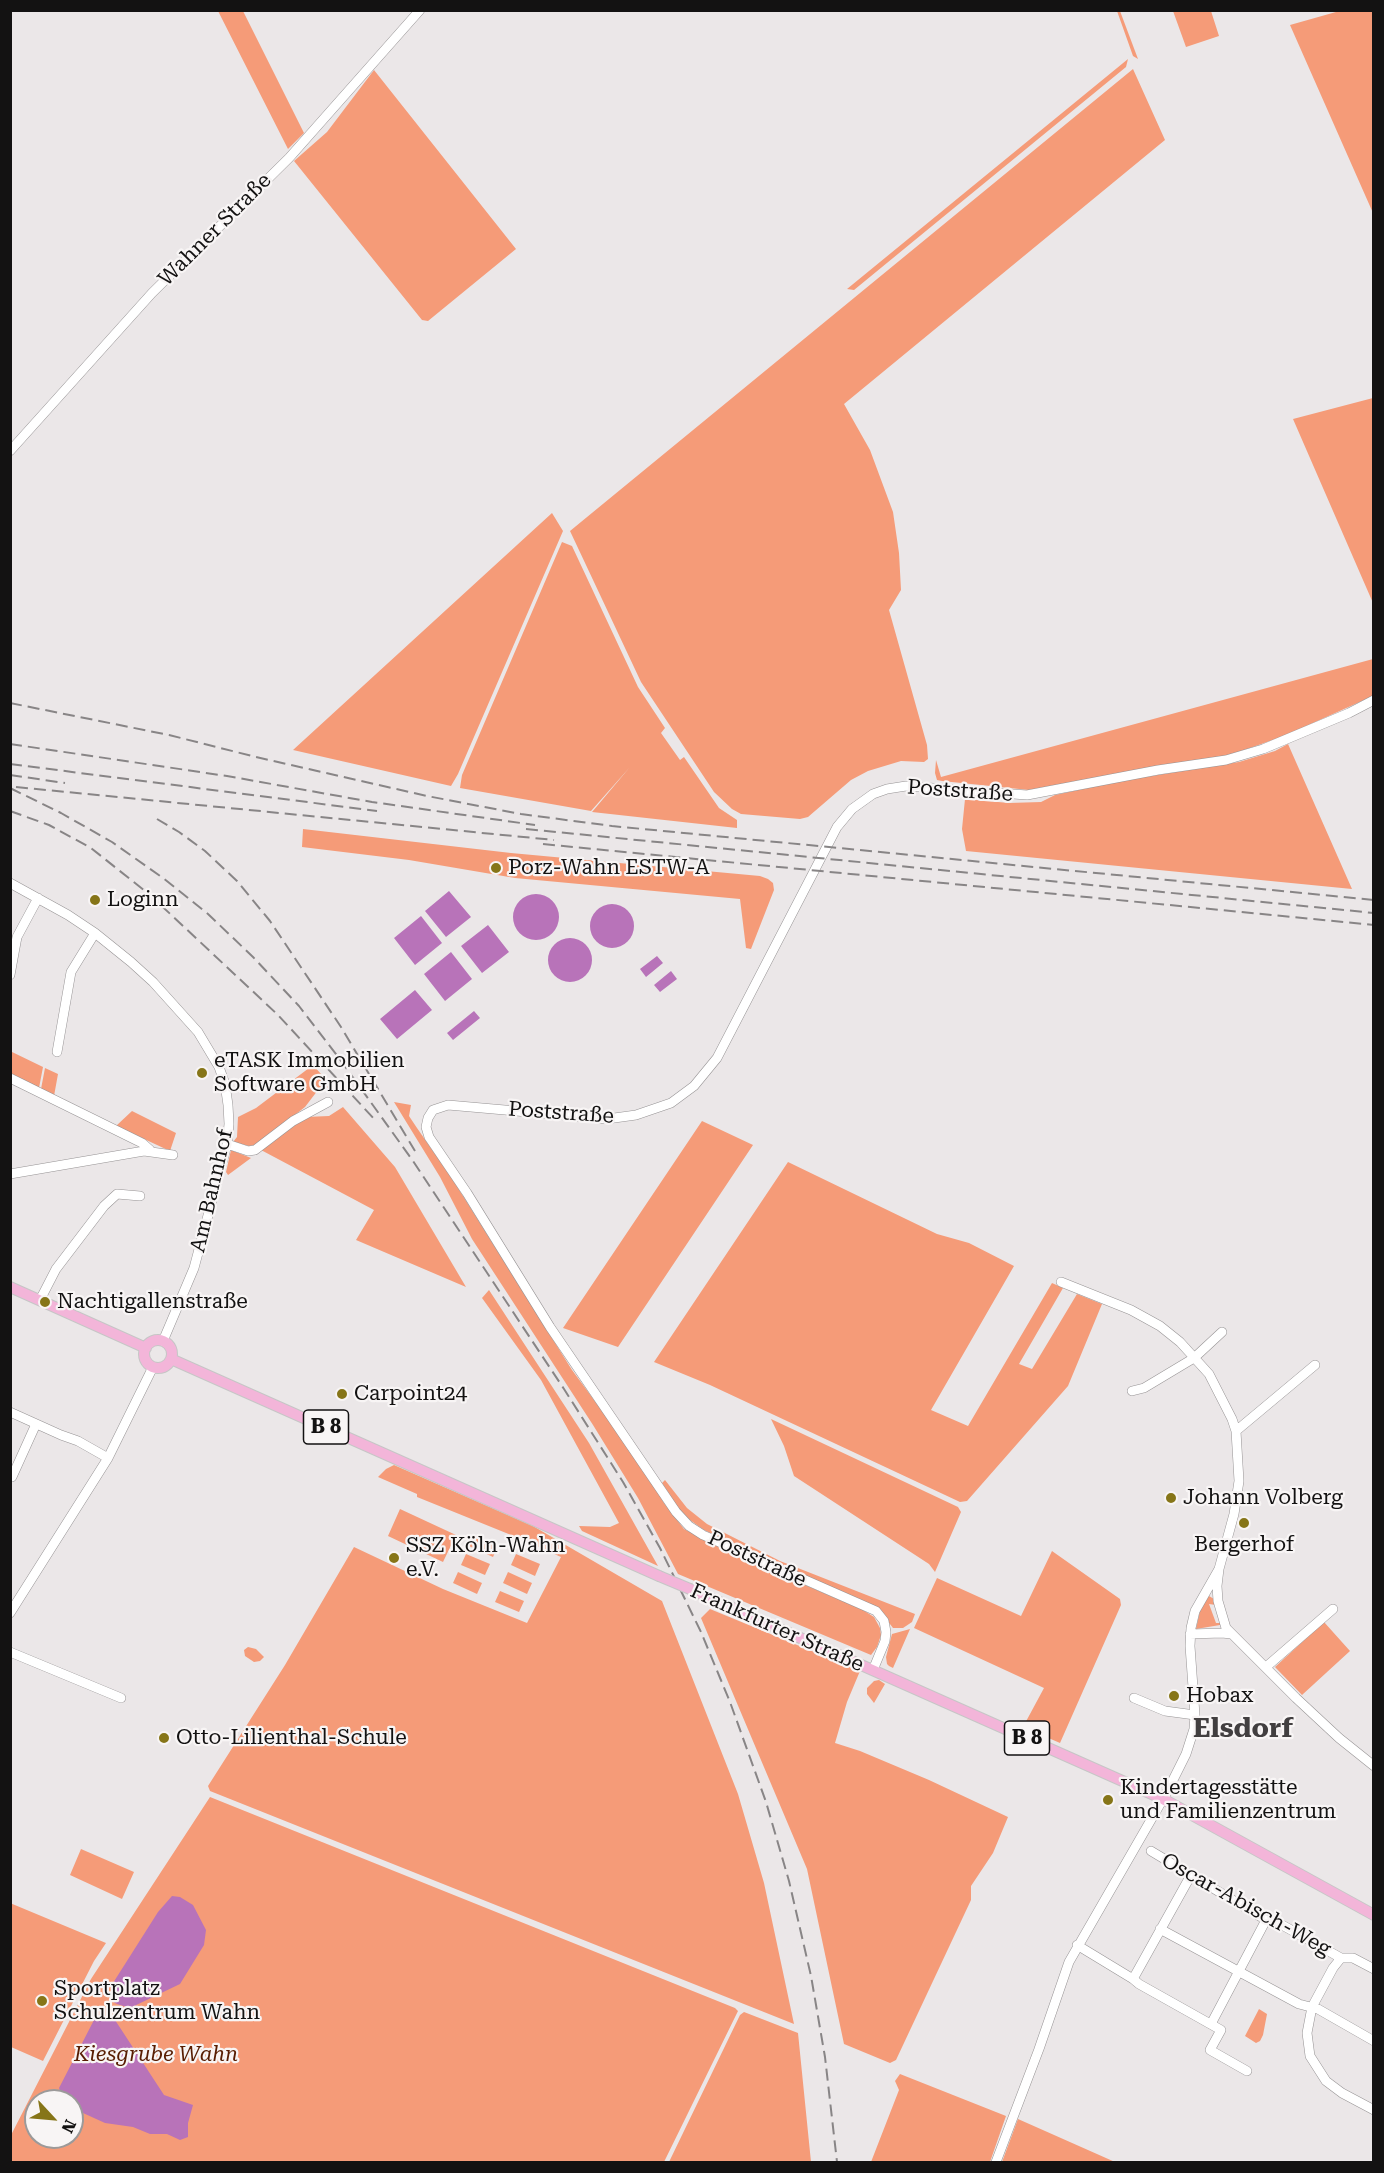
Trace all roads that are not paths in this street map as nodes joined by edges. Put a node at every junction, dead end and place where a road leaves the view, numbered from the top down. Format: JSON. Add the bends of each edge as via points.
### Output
{"nodes":[{"id":1,"x":420,"y":10,"type":"edge"},
{"id":2,"x":10,"y":451,"type":"edge"},
{"id":3,"x":1374,"y":700,"type":"edge"},
{"id":4,"x":10,"y":883,"type":"edge"},
{"id":5,"x":38,"y":898,"type":"junction"},
{"id":6,"x":95,"y":933,"type":"junction"},
{"id":7,"x":10,"y":975,"type":"edge"},
{"id":8,"x":57,"y":1052,"type":"dead end"},
{"id":9,"x":10,"y":1078,"type":"edge"},
{"id":10,"x":328,"y":1102,"type":"dead end"},
{"id":11,"x":227,"y":1144,"type":"junction"},
{"id":12,"x":150,"y":1150,"type":"junction"},
{"id":13,"x":173,"y":1155,"type":"dead end"},
{"id":14,"x":10,"y":1174,"type":"edge"},
{"id":15,"x":140,"y":1196,"type":"dead end"},
{"id":16,"x":1061,"y":1282,"type":"dead end"},
{"id":17,"x":10,"y":1287,"type":"edge"},
{"id":18,"x":40,"y":1300,"type":"junction"},
{"id":19,"x":1222,"y":1332,"type":"dead end"},
{"id":20,"x":163,"y":1341,"type":"junction"},
{"id":21,"x":146,"y":1348,"type":"junction"},
{"id":22,"x":1194,"y":1358,"type":"junction"},
{"id":23,"x":171,"y":1359,"type":"junction"},
{"id":24,"x":1315,"y":1365,"type":"dead end"},
{"id":25,"x":153,"y":1367,"type":"junction"},
{"id":26,"x":1132,"y":1391,"type":"dead end"},
{"id":27,"x":10,"y":1412,"type":"edge"},
{"id":28,"x":36,"y":1424,"type":"junction"},
{"id":29,"x":1236,"y":1431,"type":"junction"},
{"id":30,"x":108,"y":1458,"type":"junction"},
{"id":31,"x":12,"y":1477,"type":"dead end"},
{"id":32,"x":1219,"y":1569,"type":"junction"},
{"id":33,"x":14,"y":1600,"type":"edge"},
{"id":34,"x":1334,"y":1609,"type":"dead end"},
{"id":35,"x":10,"y":1614,"type":"edge"},
{"id":36,"x":1190,"y":1634,"type":"junction"},
{"id":37,"x":1231,"y":1634,"type":"junction"},
{"id":38,"x":10,"y":1652,"type":"edge"},
{"id":39,"x":1266,"y":1667,"type":"junction"},
{"id":40,"x":873,"y":1670,"type":"junction"},
{"id":41,"x":121,"y":1698,"type":"dead end"},
{"id":42,"x":1134,"y":1698,"type":"dead end"},
{"id":43,"x":1195,"y":1715,"type":"junction"},
{"id":44,"x":1374,"y":1766,"type":"edge"},
{"id":45,"x":1163,"y":1799,"type":"junction"},
{"id":46,"x":1151,"y":1851,"type":"dead end"},
{"id":47,"x":1191,"y":1875,"type":"junction"},
{"id":48,"x":1374,"y":1915,"type":"edge"},
{"id":49,"x":1266,"y":1920,"type":"junction"},
{"id":50,"x":1160,"y":1929,"type":"junction"},
{"id":51,"x":1077,"y":1945,"type":"junction"},
{"id":52,"x":1341,"y":1958,"type":"junction"},
{"id":53,"x":1374,"y":1969,"type":"edge"},
{"id":54,"x":1240,"y":1971,"type":"junction"},
{"id":55,"x":1133,"y":1979,"type":"junction"},
{"id":56,"x":1312,"y":2007,"type":"junction"},
{"id":57,"x":1212,"y":2024,"type":"junction"},
{"id":58,"x":1374,"y":2041,"type":"edge"},
{"id":59,"x":1247,"y":2071,"type":"dead end"},
{"id":60,"x":1374,"y":2110,"type":"edge"},
{"id":61,"x":996,"y":2163,"type":"edge"}],
"edges":[{"from":1,"to":2,"type":"street","name":"Wahner Straße","via":[[289,158],[152,293]]},
{"from":3,"to":40,"type":"street","name":"Poststraße","via":[[1263,749],[1226,760],[1027,795],[906,786],[873,794],[852,808],[837,827],[717,1058],[694,1086],[671,1103],[625,1118],[448,1105],[433,1110],[428,1118],[429,1137],[550,1327],[676,1512],[703,1535],[876,1611],[886,1632]]},
{"from":4,"to":5,"type":"street","name":"Am Bahnhof"},
{"from":5,"to":6,"type":"street","name":"Am Bahnhof"},
{"from":5,"to":7,"type":"street","via":[[17,937]]},
{"from":6,"to":8,"type":"street","via":[[71,972]]},
{"from":6,"to":11,"type":"street","name":"Am Bahnhof","via":[[153,982],[209,1046],[227,1095]]},
{"from":9,"to":12,"type":"street"},
{"from":10,"to":11,"type":"street","via":[[293,1121],[255,1150]]},
{"from":11,"to":20,"type":"street","name":"Am Bahnhof","via":[[194,1268]]},
{"from":12,"to":13,"type":"street"},
{"from":12,"to":14,"type":"street"},
{"from":15,"to":18,"type":"street","via":[[117,1194],[104,1206],[56,1269]]},
{"from":16,"to":22,"type":"street","via":[[1154,1322]]},
{"from":17,"to":18,"type":"main road"},
{"from":18,"to":21,"type":"main road"},
{"from":19,"to":22,"type":"street"},
{"from":20,"to":21,"type":"main road","via":[[151,1342]]},
{"from":20,"to":23,"type":"main road","via":[[170,1347]]},
{"from":21,"to":25,"type":"main road","via":[[146,1361]]},
{"from":22,"to":26,"type":"street"},
{"from":22,"to":29,"type":"street","via":[[1209,1374]]},
{"from":23,"to":25,"type":"main road","via":[[163,1367]]},
{"from":23,"to":40,"type":"main road","name":"Frankfurter Straße","number":"B 8","bridge":true},
{"from":24,"to":29,"type":"street"},
{"from":25,"to":30,"type":"street"},
{"from":27,"to":28,"type":"street"},
{"from":28,"to":30,"type":"street"},
{"from":28,"to":31,"type":"street"},
{"from":29,"to":32,"type":"street","via":[[1239,1481]]},
{"from":30,"to":33,"type":"street"},
{"from":32,"to":36,"type":"street","via":[[1195,1611]]},
{"from":32,"to":37,"type":"street","via":[[1218,1601]]},
{"from":33,"to":35,"type":"street"},
{"from":34,"to":39,"type":"street"},
{"from":36,"to":37,"type":"street"},
{"from":36,"to":43,"type":"street"},
{"from":37,"to":39,"type":"street"},
{"from":38,"to":41,"type":"street"},
{"from":39,"to":44,"type":"street","via":[[1339,1738]]},
{"from":40,"to":45,"type":"main road","name":"Frankfurter Straße","number":"B 8"},
{"from":42,"to":43,"type":"street","via":[[1165,1711]]},
{"from":43,"to":45,"type":"street","via":[[1186,1754]]},
{"from":45,"to":48,"type":"main road","name":"Frankfurter Straße","number":"B 8"},
{"from":45,"to":51,"type":"street"},
{"from":46,"to":47,"type":"street","name":"Oscar-Abisch-Weg"},
{"from":47,"to":49,"type":"street","name":"Oscar-Abisch-Weg"},
{"from":47,"to":50,"type":"street"},
{"from":49,"to":52,"type":"street","name":"Oscar-Abisch-Weg","via":[[1275,1921]]},
{"from":49,"to":54,"type":"street"},
{"from":50,"to":54,"type":"street"},
{"from":50,"to":55,"type":"street"},
{"from":51,"to":55,"type":"street"},
{"from":51,"to":61,"type":"street"},
{"from":52,"to":53,"type":"street","name":"Oscar-Abisch-Weg","via":[[1353,1958]]},
{"from":52,"to":56,"type":"street"},
{"from":54,"to":56,"type":"street","via":[[1299,2004]]},
{"from":54,"to":57,"type":"street"},
{"from":55,"to":57,"type":"street"},
{"from":56,"to":58,"type":"street"},
{"from":56,"to":60,"type":"street","via":[[1307,2042],[1315,2066],[1334,2088]]},
{"from":57,"to":59,"type":"street","via":[[1221,2030],[1210,2050]]}]}
